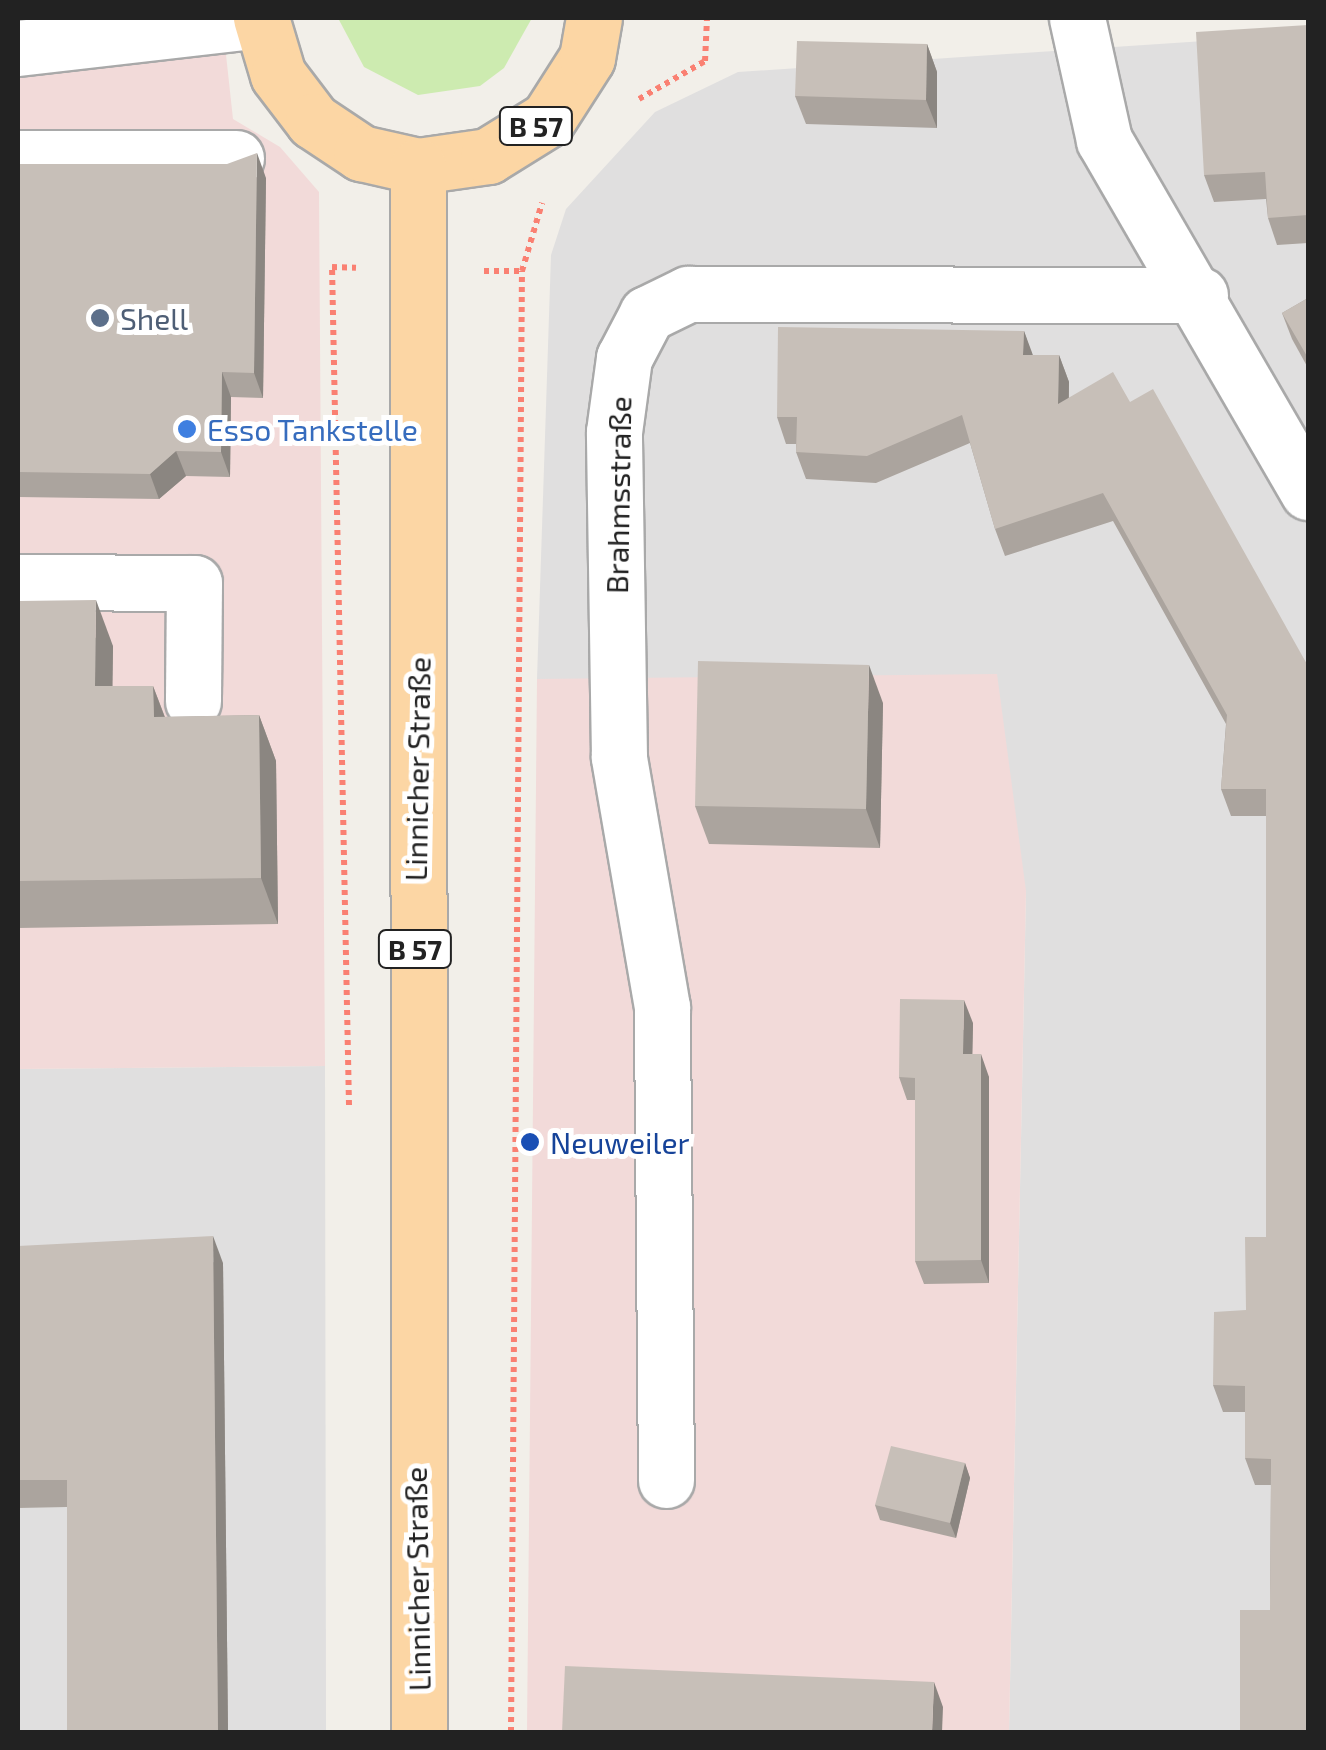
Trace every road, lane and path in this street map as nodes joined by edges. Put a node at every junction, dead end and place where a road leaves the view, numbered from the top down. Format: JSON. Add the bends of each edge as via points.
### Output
{"nodes":[{"id":1,"x":594,"y":18,"type":"edge"},
{"id":2,"x":707,"y":18,"type":"edge"},
{"id":3,"x":1077,"y":18,"type":"edge"},
{"id":4,"x":261,"y":19,"type":"edge"},
{"id":5,"x":18,"y":48,"type":"edge"},
{"id":6,"x":627,"y":112,"type":"dead end"},
{"id":7,"x":18,"y":158,"type":"edge"},
{"id":8,"x":236,"y":158,"type":"edge"},
{"id":9,"x":418,"y":166,"type":"junction"},
{"id":10,"x":553,"y":186,"type":"dead end"},
{"id":11,"x":1200,"y":295,"type":"junction"},
{"id":12,"x":1308,"y":492,"type":"edge"},
{"id":13,"x":18,"y":582,"type":"edge"},
{"id":14,"x":193,"y":701,"type":"dead end"},
{"id":15,"x":666,"y":1480,"type":"dead end"},
{"id":16,"x":419,"y":1732,"type":"edge"},
{"id":17,"x":512,"y":1732,"type":"edge"}],
"edges":[{"from":1,"to":9,"type":"main road","number":"B 57","via":[[587,58],[548,118],[488,156]]},
{"from":2,"to":6,"type":"path","via":[[705,61]]},
{"from":3,"to":11,"type":"street","via":[[1104,140]]},
{"from":4,"to":5,"type":"street"},
{"from":4,"to":9,"type":"main road","number":"B 57","via":[[278,75],[312,120],[361,153]]},
{"from":7,"to":8,"type":"street"},
{"from":9,"to":16,"type":"main road","name":"Linnicher Straße","number":"B 57"},
{"from":10,"to":17,"type":"path","via":[[532,217],[522,271]]},
{"from":11,"to":12,"type":"street"},
{"from":11,"to":15,"type":"street","name":"Brahmsstraße","via":[[688,294],[647,314],[624,358],[614,432],[619,758],[662,1007]]},
{"from":13,"to":14,"type":"street","via":[[194,583]]}]}
